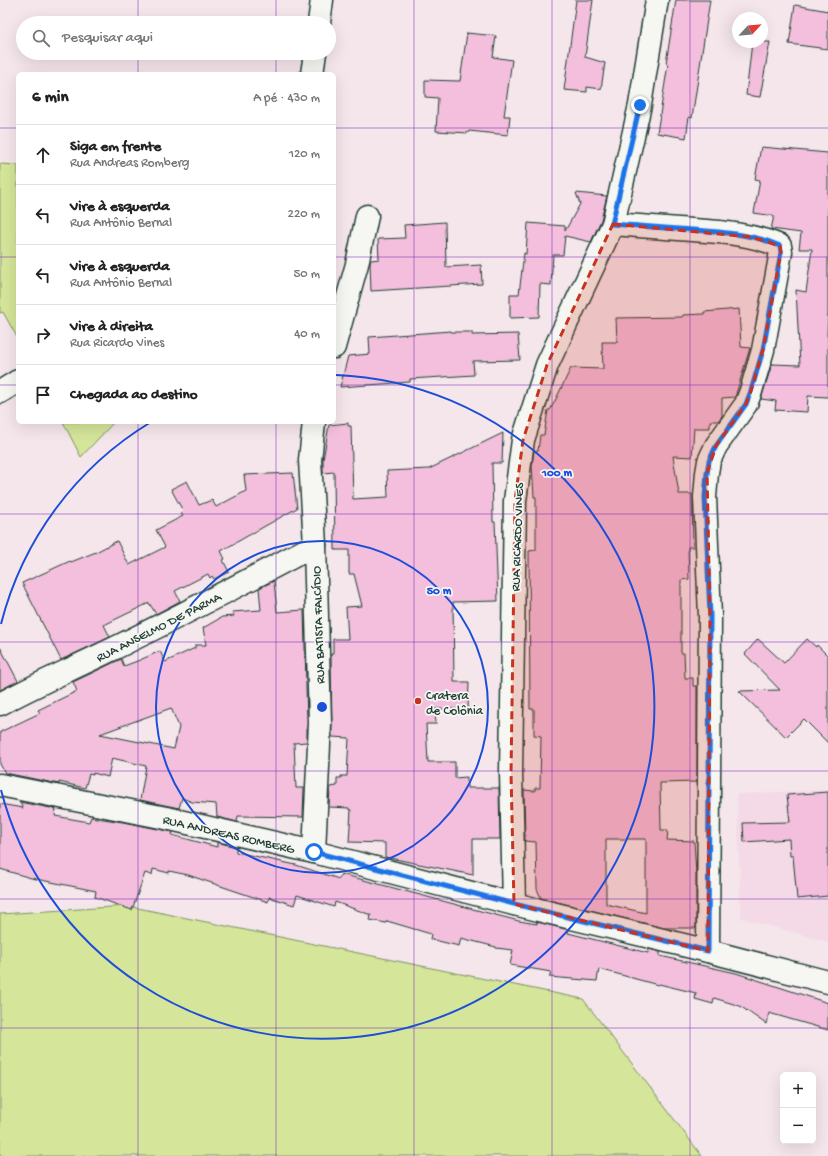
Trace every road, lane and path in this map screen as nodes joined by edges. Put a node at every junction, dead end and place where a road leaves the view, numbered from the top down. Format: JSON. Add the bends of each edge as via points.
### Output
{"nodes":[{"id":1,"x":322,"y":0,"type":"edge"},
{"id":2,"x":657,"y":0,"type":"edge"},
{"id":3,"x":320,"y":16,"type":"edge"},
{"id":4,"x":314,"y":60,"type":"edge"},
{"id":5,"x":312,"y":72,"type":"edge"},
{"id":6,"x":367,"y":216,"type":"dead end"},
{"id":7,"x":612,"y":224,"type":"junction"},
{"id":8,"x":336,"y":339,"type":"edge"},
{"id":9,"x":16,"y":382,"type":"edge"},
{"id":10,"x":0,"y":392,"type":"edge"},
{"id":11,"x":314,"y":424,"type":"edge"},
{"id":12,"x":315,"y":545,"type":"junction"},
{"id":13,"x":0,"y":704,"type":"edge"},
{"id":14,"x":0,"y":785,"type":"edge"},
{"id":15,"x":314,"y":852,"type":"junction"},
{"id":16,"x":514,"y":904,"type":"junction"},
{"id":17,"x":708,"y":951,"type":"junction"},
{"id":18,"x":828,"y":982,"type":"edge"}],
"edges":[{"from":1,"to":3,"type":"street"},
{"from":2,"to":7,"type":"street","name":"RUA RICARDO VINES","via":[[640,105]]},
{"from":4,"to":5,"type":"street"},
{"from":6,"to":8,"type":"street"},
{"from":7,"to":16,"type":"street","name":"RUA RICARDO VINES","via":[[547,365],[523,440],[515,500],[511,773]]},
{"from":7,"to":17,"type":"street","via":[[752,237],[780,246],[781,252],[763,350],[751,391],[746,404],[716,446],[707,473],[705,497],[710,616]]},
{"from":9,"to":10,"type":"street"},
{"from":11,"to":12,"type":"street","name":"RUA BATISTA FALCÍDIO","via":[[310,460]]},
{"from":12,"to":13,"type":"street","name":"RUA ANSELMO DE PARMA","via":[[191,610]]},
{"from":12,"to":15,"type":"street","name":"RUA BATISTA FALCÍDIO","via":[[320,723]]},
{"from":14,"to":15,"type":"street","name":"RUA ANDREAS ROMBERG","via":[[166,818]]},
{"from":15,"to":16,"type":"street","name":"RUA ANDREAS ROMBERG"},
{"from":16,"to":17,"type":"street","name":"RUA ANDREAS ROMBERG"},
{"from":17,"to":18,"type":"street","name":"RUA ANDREAS ROMBERG"}]}
